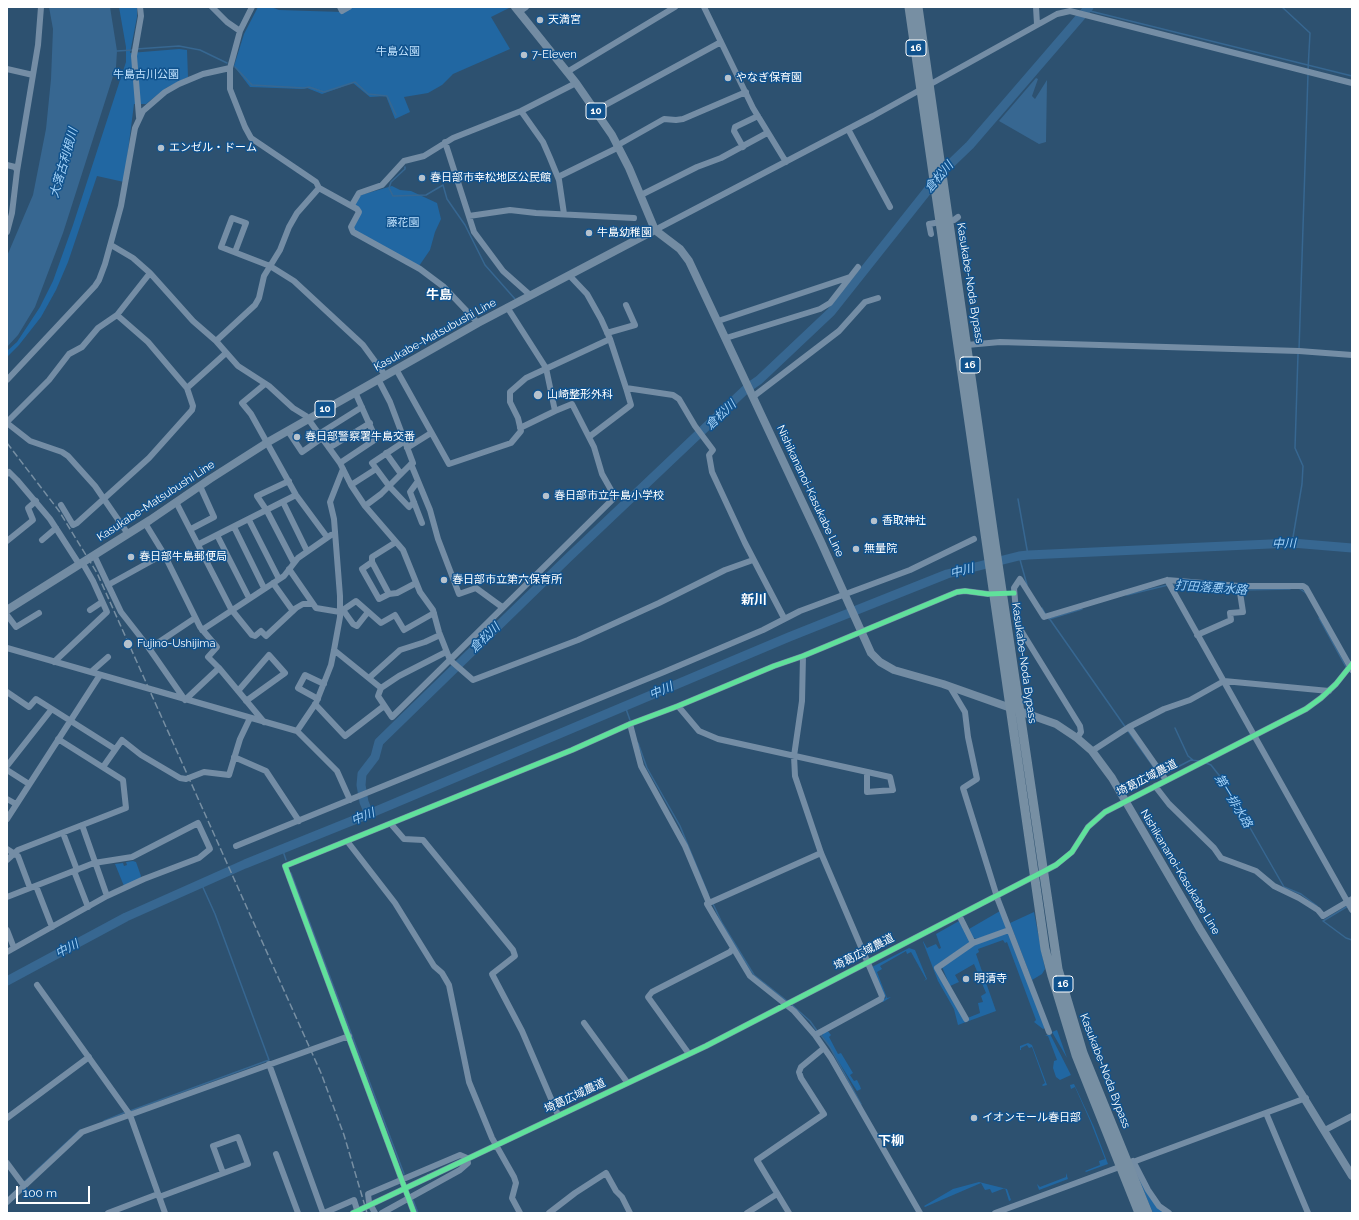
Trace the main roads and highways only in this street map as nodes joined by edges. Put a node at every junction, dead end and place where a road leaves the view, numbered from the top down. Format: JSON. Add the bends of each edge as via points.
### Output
{"nodes":[{"id":1,"x":910,"y":7,"type":"edge"},
{"id":2,"x":918,"y":7,"type":"edge"},
{"id":3,"x":517,"y":10,"type":"edge"},
{"id":4,"x":926,"y":87,"type":"junction"},
{"id":5,"x":941,"y":196,"type":"junction"},
{"id":6,"x":655,"y":230,"type":"junction"},
{"id":7,"x":990,"y":538,"type":"junction"},
{"id":8,"x":7,"y":611,"type":"edge"},
{"id":9,"x":1015,"y":709,"type":"junction"},
{"id":10,"x":1127,"y":1163,"type":"junction"},
{"id":11,"x":1352,"y":1176,"type":"edge"},
{"id":12,"x":1139,"y":1213,"type":"edge"},
{"id":13,"x":1148,"y":1213,"type":"edge"}],
"edges":[{"from":1,"to":4,"type":"highway","name":"Kasukabe-Noda Bypass","number":"16"},
{"from":2,"to":4,"type":"highway","name":"Kasukabe-Noda Bypass","number":"16"},
{"from":3,"to":6,"type":"main road","number":"10","via":[[576,83],[618,145]]},
{"from":4,"to":5,"type":"highway","name":"Kasukabe-Noda Bypass","number":"16","via":[[939,156]]},
{"from":4,"to":5,"type":"highway","name":"Kasukabe-Noda Bypass","number":"16","via":[[932,163]]},
{"from":5,"to":7,"type":"highway","name":"Kasukabe-Noda Bypass","number":"16"},
{"from":5,"to":7,"type":"highway","name":"Kasukabe-Noda Bypass","number":"16","via":[[967,345]]},
{"from":6,"to":8,"type":"main road","name":"Kasukabe-Matsubushi Line","number":"10","via":[[507,307],[268,442]]},
{"from":6,"to":9,"type":"main road","name":"Nishikananoi-Kasukabe Line","via":[[684,254],[745,378],[871,652],[886,666]]},
{"from":7,"to":9,"type":"highway","name":"Kasukabe-Noda Bypass","number":"16","via":[[994,589]]},
{"from":9,"to":10,"type":"highway","name":"Kasukabe-Noda Bypass","number":"16","via":[[1038,874],[1058,969],[1098,1093]]},
{"from":9,"to":11,"type":"main road","name":"Nishikananoi-Kasukabe Line","via":[[1056,724],[1092,751],[1106,768],[1200,928]]},
{"from":10,"to":12,"type":"highway","name":"Kasukabe-Noda Bypass","number":"16"},
{"from":10,"to":13,"type":"highway","name":"Kasukabe-Noda Bypass","number":"16"}]}
